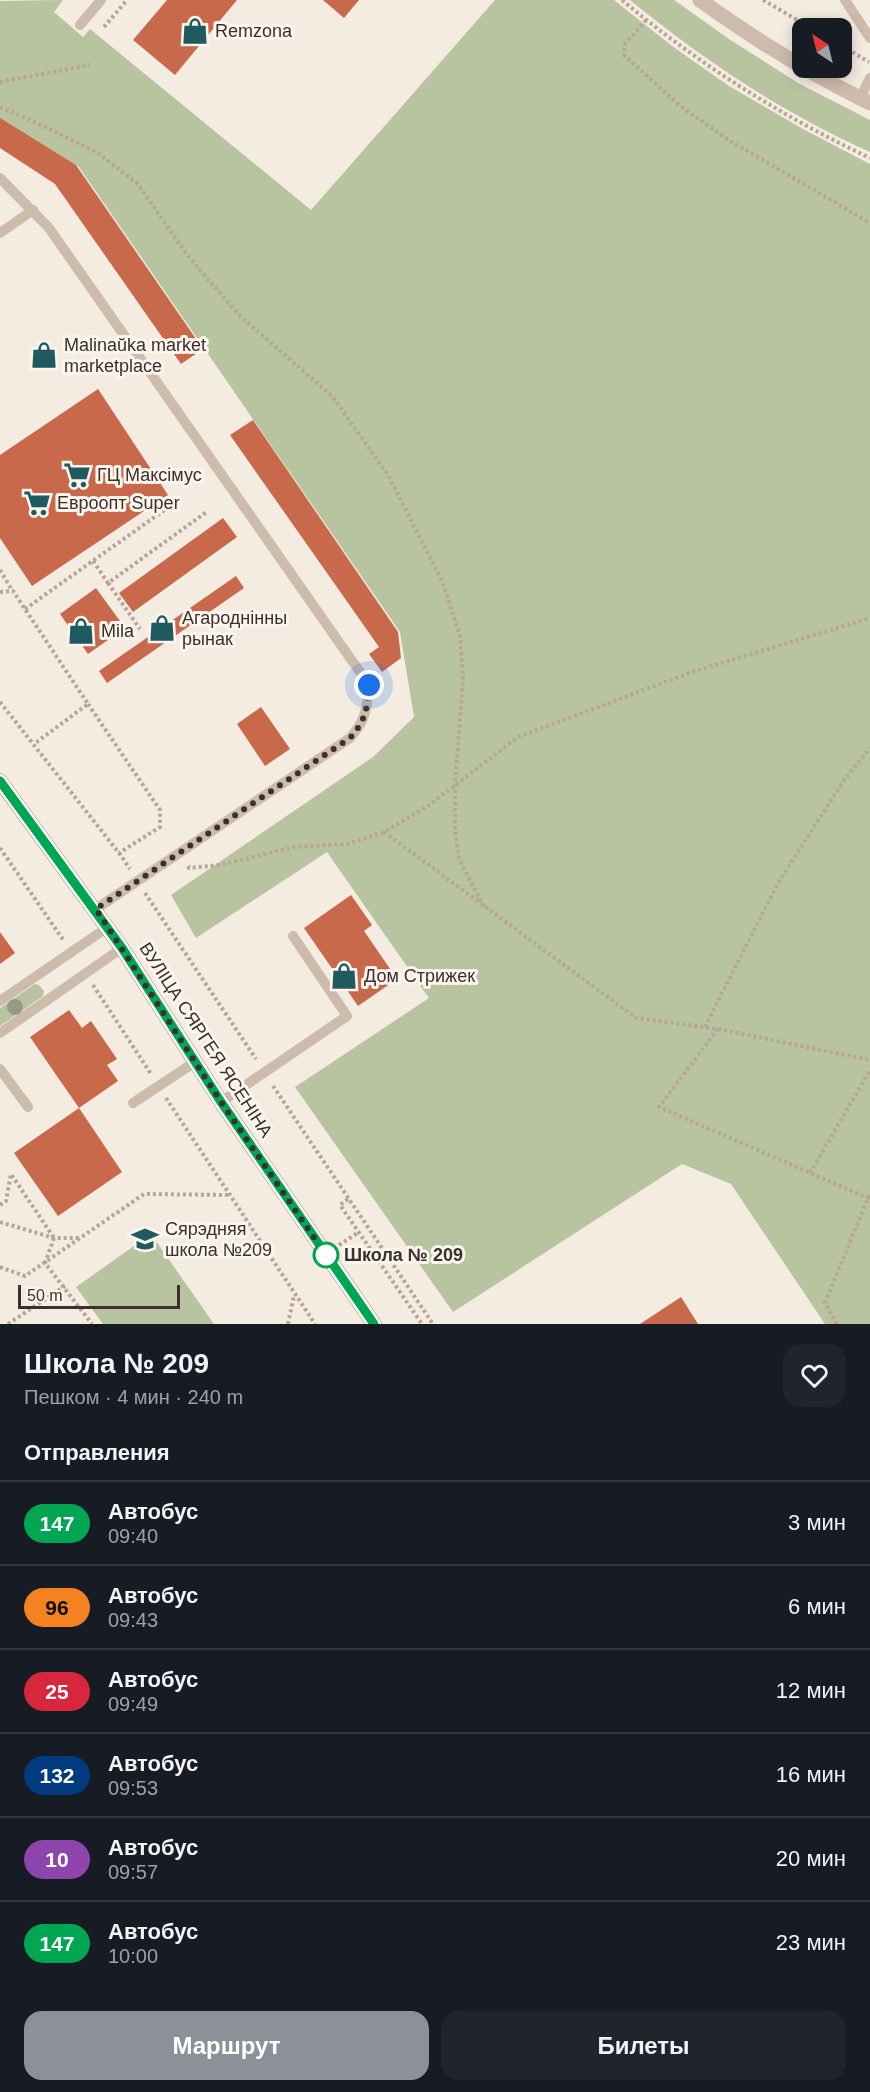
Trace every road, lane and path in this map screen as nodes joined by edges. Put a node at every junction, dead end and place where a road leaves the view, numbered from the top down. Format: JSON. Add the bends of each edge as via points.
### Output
{"nodes":[{"id":1,"x":101,"y":0,"type":"edge"},
{"id":2,"x":127,"y":0,"type":"edge"},
{"id":3,"x":622,"y":0,"type":"edge"},
{"id":4,"x":700,"y":0,"type":"edge"},
{"id":5,"x":764,"y":0,"type":"edge"},
{"id":6,"x":845,"y":0,"type":"edge"},
{"id":7,"x":794,"y":18,"type":"edge"},
{"id":8,"x":646,"y":20,"type":"junction"},
{"id":9,"x":80,"y":25,"type":"dead end"},
{"id":10,"x":104,"y":27,"type":"dead end"},
{"id":11,"x":870,"y":38,"type":"edge"},
{"id":12,"x":852,"y":52,"type":"edge"},
{"id":13,"x":870,"y":62,"type":"edge"},
{"id":14,"x":90,"y":65,"type":"dead end"},
{"id":15,"x":870,"y":78,"type":"edge"},
{"id":16,"x":0,"y":82,"type":"edge"},
{"id":17,"x":865,"y":100,"type":"edge"},
{"id":18,"x":0,"y":107,"type":"edge"},
{"id":19,"x":870,"y":158,"type":"edge"},
{"id":20,"x":0,"y":178,"type":"edge"},
{"id":21,"x":33,"y":210,"type":"junction"},
{"id":22,"x":870,"y":223,"type":"edge"},
{"id":23,"x":0,"y":233,"type":"edge"},
{"id":24,"x":180,"y":499,"type":"dead end"},
{"id":25,"x":208,"y":511,"type":"dead end"},
{"id":26,"x":93,"y":561,"type":"junction"},
{"id":27,"x":0,"y":570,"type":"edge"},
{"id":28,"x":108,"y":582,"type":"junction"},
{"id":29,"x":13,"y":591,"type":"junction"},
{"id":30,"x":0,"y":592,"type":"edge"},
{"id":31,"x":25,"y":609,"type":"junction"},
{"id":32,"x":870,"y":618,"type":"edge"},
{"id":33,"x":140,"y":629,"type":"dead end"},
{"id":34,"x":0,"y":702,"type":"edge"},
{"id":35,"x":88,"y":704,"type":"junction"},
{"id":36,"x":34,"y":744,"type":"junction"},
{"id":37,"x":870,"y":748,"type":"edge"},
{"id":38,"x":0,"y":781,"type":"edge"},
{"id":39,"x":455,"y":784,"type":"junction"},
{"id":40,"x":384,"y":832,"type":"junction"},
{"id":41,"x":119,"y":853,"type":"junction"},
{"id":42,"x":189,"y":868,"type":"dead end"},
{"id":43,"x":138,"y":882,"type":"junction"},
{"id":44,"x":96,"y":909,"type":"junction"},
{"id":45,"x":485,"y":909,"type":"junction"},
{"id":46,"x":108,"y":927,"type":"junction"},
{"id":47,"x":293,"y":936,"type":"dead end"},
{"id":48,"x":122,"y":948,"type":"junction"},
{"id":49,"x":0,"y":1000,"type":"edge"},
{"id":50,"x":705,"y":1027,"type":"junction"},
{"id":51,"x":718,"y":1029,"type":"junction"},
{"id":52,"x":0,"y":1033,"type":"edge"},
{"id":53,"x":870,"y":1060,"type":"edge"},
{"id":54,"x":195,"y":1062,"type":"junction"},
{"id":55,"x":0,"y":1069,"type":"edge"},
{"id":56,"x":870,"y":1070,"type":"edge"},
{"id":57,"x":265,"y":1073,"type":"junction"},
{"id":58,"x":10,"y":1083,"type":"junction"},
{"id":59,"x":0,"y":1090,"type":"edge"},
{"id":60,"x":221,"y":1102,"type":"junction"},
{"id":61,"x":133,"y":1103,"type":"dead end"},
{"id":62,"x":28,"y":1107,"type":"dead end"},
{"id":63,"x":810,"y":1173,"type":"junction"},
{"id":64,"x":229,"y":1195,"type":"dead end"},
{"id":65,"x":869,"y":1197,"type":"edge"},
{"id":66,"x":348,"y":1199,"type":"junction"},
{"id":67,"x":0,"y":1205,"type":"edge"},
{"id":68,"x":0,"y":1222,"type":"edge"},
{"id":69,"x":54,"y":1238,"type":"junction"},
{"id":70,"x":81,"y":1238,"type":"junction"},
{"id":71,"x":45,"y":1263,"type":"junction"},
{"id":72,"x":0,"y":1267,"type":"edge"},
{"id":73,"x":65,"y":1286,"type":"junction"},
{"id":74,"x":294,"y":1294,"type":"dead end"},
{"id":75,"x":8,"y":1324,"type":"edge"},
{"id":76,"x":92,"y":1324,"type":"edge"},
{"id":77,"x":288,"y":1324,"type":"edge"},
{"id":78,"x":374,"y":1324,"type":"edge"},
{"id":79,"x":422,"y":1324,"type":"edge"},
{"id":80,"x":433,"y":1324,"type":"edge"},
{"id":81,"x":837,"y":1324,"type":"edge"}],
"edges":[{"from":1,"to":9,"type":"lane"},
{"from":2,"to":10,"type":"path"},
{"from":3,"to":8,"type":"path"},
{"from":4,"to":17,"type":"street","via":[[810,73]]},
{"from":5,"to":7,"type":"path"},
{"from":6,"to":11,"type":"lane"},
{"from":8,"to":19,"type":"path","via":[[748,92]]},
{"from":8,"to":22,"type":"path","via":[[625,44],[624,55],[671,98],[727,139]]},
{"from":12,"to":13,"type":"path"},
{"from":14,"to":16,"type":"path"},
{"from":15,"to":17,"type":"lane"},
{"from":18,"to":39,"type":"path","via":[[96,152],[137,183],[188,256],[238,314],[332,396],[388,475],[442,581],[460,636],[463,680]]},
{"from":20,"to":21,"type":"lane"},
{"from":21,"to":23,"type":"lane"},
{"from":21,"to":43,"type":"lane","via":[[369,685],[362,724],[350,738]]},
{"from":24,"to":26,"type":"path"},
{"from":25,"to":28,"type":"path"},
{"from":26,"to":28,"type":"path"},
{"from":26,"to":31,"type":"path"},
{"from":27,"to":29,"type":"path"},
{"from":28,"to":33,"type":"path"},
{"from":29,"to":30,"type":"path"},
{"from":29,"to":31,"type":"path"},
{"from":31,"to":35,"type":"path"},
{"from":32,"to":39,"type":"path","via":[[692,672],[518,737]]},
{"from":34,"to":36,"type":"path"},
{"from":35,"to":36,"type":"path"},
{"from":35,"to":41,"type":"path","via":[[160,810],[160,827]]},
{"from":36,"to":41,"type":"path"},
{"from":37,"to":50,"type":"path","via":[[844,780],[778,883]]},
{"from":38,"to":44,"type":"main road","name":"ВУЛІЦА СЯРГЕЯ ЯСЕНІНА"},
{"from":39,"to":40,"type":"path","via":[[428,806]]},
{"from":39,"to":45,"type":"path","via":[[459,859]]},
{"from":40,"to":42,"type":"path","via":[[347,844],[294,847],[220,865]]},
{"from":40,"to":45,"type":"path"},
{"from":41,"to":43,"type":"path"},
{"from":43,"to":44,"type":"lane"},
{"from":43,"to":57,"type":"path"},
{"from":44,"to":46,"type":"main road","name":"ВУЛІЦА СЯРГЕЯ ЯСЕНІНА"},
{"from":45,"to":50,"type":"path","via":[[636,1018]]},
{"from":46,"to":48,"type":"main road","name":"ВУЛІЦА СЯРГЕЯ ЯСЕНІНА"},
{"from":46,"to":49,"type":"lane"},
{"from":47,"to":57,"type":"lane","via":[[347,1016]]},
{"from":48,"to":52,"type":"lane"},
{"from":48,"to":54,"type":"main road","name":"ВУЛІЦА СЯРГЕЯ ЯСЕНІНА"},
{"from":50,"to":51,"type":"path"},
{"from":51,"to":53,"type":"path"},
{"from":51,"to":63,"type":"path","via":[[659,1107]]},
{"from":54,"to":60,"type":"main road","name":"ВУЛІЦА СЯРГЕЯ ЯСЕНІНА"},
{"from":54,"to":61,"type":"lane"},
{"from":55,"to":58,"type":"lane"},
{"from":56,"to":63,"type":"path"},
{"from":57,"to":60,"type":"lane"},
{"from":57,"to":66,"type":"path"},
{"from":58,"to":59,"type":"lane"},
{"from":58,"to":62,"type":"lane"},
{"from":60,"to":78,"type":"main road","name":"ВУЛІЦА СЯРГЕЯ ЯСЕНІНА"},
{"from":63,"to":65,"type":"path"},
{"from":64,"to":70,"type":"path","via":[[144,1194]]},
{"from":65,"to":81,"type":"path","via":[[825,1303]]},
{"from":66,"to":79,"type":"path","via":[[340,1205]]},
{"from":66,"to":80,"type":"path"},
{"from":67,"to":69,"type":"path","via":[[6,1201],[10,1174]]},
{"from":68,"to":69,"type":"path"},
{"from":69,"to":70,"type":"path"},
{"from":69,"to":71,"type":"path"},
{"from":70,"to":71,"type":"path"},
{"from":71,"to":72,"type":"path","via":[[25,1276]]},
{"from":71,"to":73,"type":"path"},
{"from":73,"to":75,"type":"path"},
{"from":73,"to":76,"type":"path"},
{"from":74,"to":77,"type":"path"}]}
